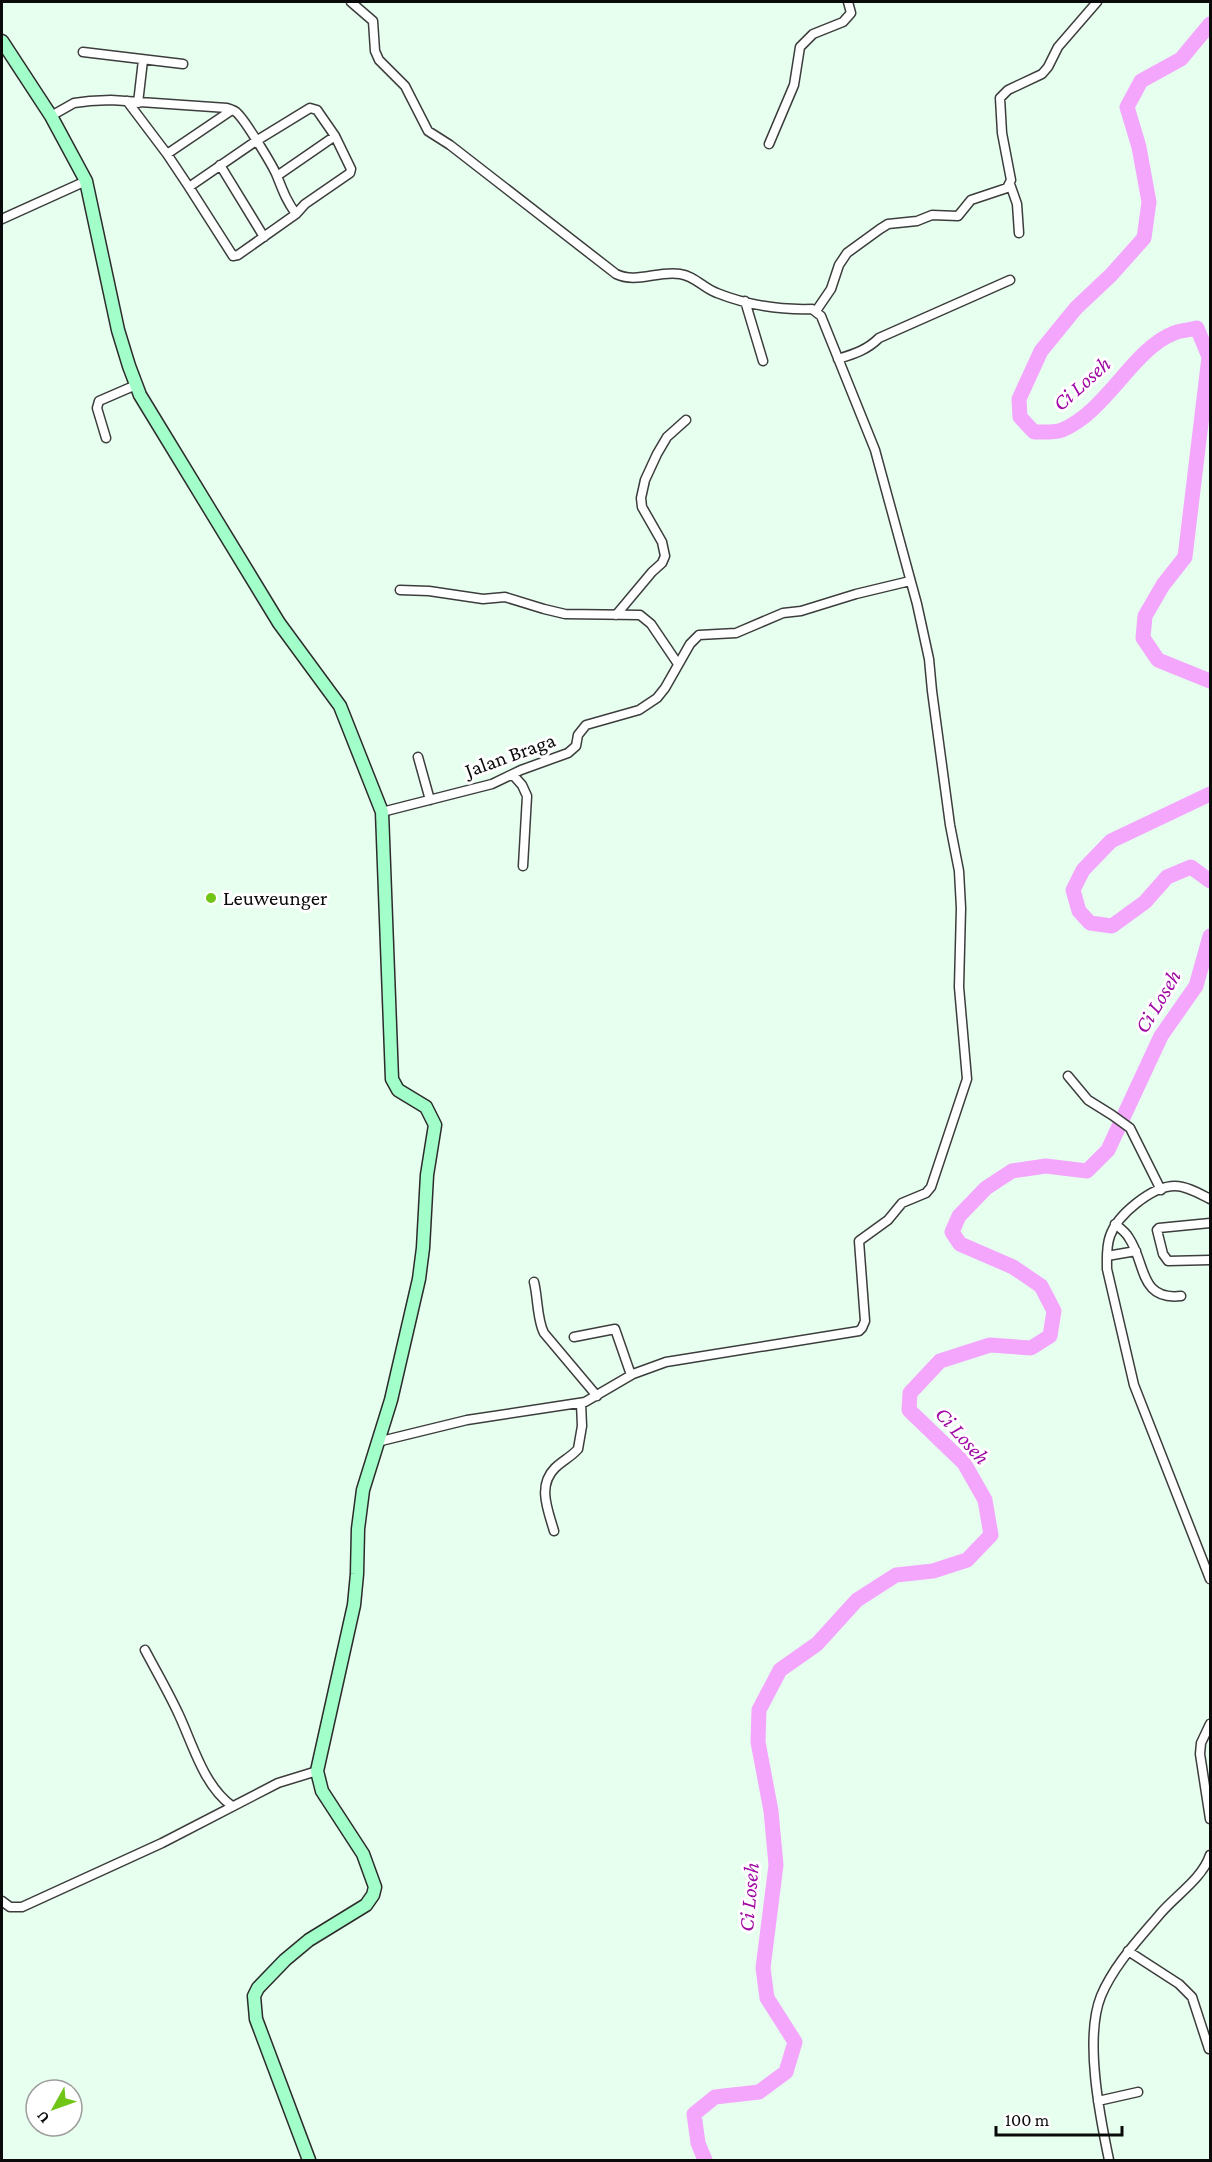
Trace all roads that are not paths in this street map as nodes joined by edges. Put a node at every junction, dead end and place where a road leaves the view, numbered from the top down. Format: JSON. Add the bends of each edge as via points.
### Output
{"nodes":[{"id":1,"x":351,"y":2,"type":"edge"},
{"id":2,"x":848,"y":2,"type":"edge"},
{"id":3,"x":1097,"y":2,"type":"edge"},
{"id":4,"x":2,"y":41,"type":"edge"},
{"id":5,"x":83,"y":52,"type":"dead end"},
{"id":6,"x":143,"y":60,"type":"junction"},
{"id":7,"x":183,"y":64,"type":"dead end"},
{"id":8,"x":127,"y":101,"type":"junction"},
{"id":9,"x":138,"y":103,"type":"junction"},
{"id":10,"x":206,"y":107,"type":"junction"},
{"id":11,"x":232,"y":110,"type":"junction"},
{"id":12,"x":51,"y":116,"type":"junction"},
{"id":13,"x":210,"y":125,"type":"junction"},
{"id":14,"x":335,"y":136,"type":"junction"},
{"id":15,"x":256,"y":141,"type":"junction"},
{"id":16,"x":769,"y":144,"type":"dead end"},
{"id":17,"x":167,"y":154,"type":"junction"},
{"id":18,"x":220,"y":165,"type":"junction"},
{"id":19,"x":277,"y":176,"type":"junction"},
{"id":20,"x":86,"y":181,"type":"junction"},
{"id":21,"x":1010,"y":184,"type":"junction"},
{"id":22,"x":189,"y":188,"type":"junction"},
{"id":23,"x":296,"y":214,"type":"junction"},
{"id":24,"x":2,"y":219,"type":"edge"},
{"id":25,"x":1019,"y":233,"type":"dead end"},
{"id":26,"x":264,"y":237,"type":"junction"},
{"id":27,"x":1010,"y":280,"type":"dead end"},
{"id":28,"x":745,"y":302,"type":"junction"},
{"id":29,"x":816,"y":311,"type":"junction"},
{"id":30,"x":838,"y":359,"type":"junction"},
{"id":31,"x":763,"y":361,"type":"dead end"},
{"id":32,"x":136,"y":385,"type":"junction"},
{"id":33,"x":686,"y":420,"type":"dead end"},
{"id":34,"x":106,"y":438,"type":"dead end"},
{"id":35,"x":910,"y":581,"type":"junction"},
{"id":36,"x":400,"y":590,"type":"dead end"},
{"id":37,"x":616,"y":615,"type":"junction"},
{"id":38,"x":678,"y":664,"type":"junction"},
{"id":39,"x":418,"y":757,"type":"dead end"},
{"id":40,"x":513,"y":775,"type":"junction"},
{"id":41,"x":430,"y":800,"type":"junction"},
{"id":42,"x":382,"y":812,"type":"junction"},
{"id":43,"x":523,"y":866,"type":"dead end"},
{"id":44,"x":1068,"y":1076,"type":"dead end"},
{"id":45,"x":1161,"y":1190,"type":"junction"},
{"id":46,"x":1210,"y":1199,"type":"edge"},
{"id":47,"x":1210,"y":1223,"type":"edge"},
{"id":48,"x":1116,"y":1224,"type":"junction"},
{"id":49,"x":1136,"y":1251,"type":"junction"},
{"id":50,"x":1107,"y":1256,"type":"junction"},
{"id":51,"x":1210,"y":1260,"type":"edge"},
{"id":52,"x":534,"y":1282,"type":"dead end"},
{"id":53,"x":1180,"y":1296,"type":"dead end"},
{"id":54,"x":574,"y":1337,"type":"dead end"},
{"id":55,"x":631,"y":1375,"type":"junction"},
{"id":56,"x":589,"y":1400,"type":"junction"},
{"id":57,"x":377,"y":1442,"type":"junction"},
{"id":58,"x":554,"y":1532,"type":"dead end"},
{"id":59,"x":1210,"y":1580,"type":"edge"},
{"id":60,"x":145,"y":1650,"type":"dead end"},
{"id":61,"x":1210,"y":1724,"type":"edge"},
{"id":62,"x":317,"y":1771,"type":"junction"},
{"id":63,"x":232,"y":1806,"type":"junction"},
{"id":64,"x":1210,"y":1819,"type":"edge"},
{"id":65,"x":1210,"y":1855,"type":"edge"},
{"id":66,"x":2,"y":1901,"type":"edge"},
{"id":67,"x":1128,"y":1951,"type":"junction"},
{"id":68,"x":1209,"y":2049,"type":"edge"},
{"id":69,"x":1138,"y":2092,"type":"dead end"},
{"id":70,"x":1098,"y":2101,"type":"junction"},
{"id":71,"x":309,"y":2160,"type":"edge"},
{"id":72,"x":1109,"y":2160,"type":"edge"}],
"edges":[{"from":1,"to":28,"type":"street","via":[[372,21],[379,60],[405,86],[431,134],[616,274],[628,278],[677,273]]},
{"from":2,"to":16,"type":"street","via":[[851,13],[847,20],[813,34],[800,47],[794,85]]},
{"from":3,"to":21,"type":"street","via":[[1058,47],[1042,74],[1000,98]]},
{"from":4,"to":12,"type":"street"},
{"from":5,"to":6,"type":"street"},
{"from":6,"to":7,"type":"street"},
{"from":6,"to":9,"type":"street"},
{"from":8,"to":9,"type":"street"},
{"from":8,"to":12,"type":"street","via":[[74,103]]},
{"from":8,"to":17,"type":"street"},
{"from":9,"to":10,"type":"street"},
{"from":10,"to":11,"type":"street"},
{"from":10,"to":13,"type":"street"},
{"from":11,"to":13,"type":"street"},
{"from":11,"to":15,"type":"street"},
{"from":12,"to":20,"type":"street"},
{"from":13,"to":17,"type":"street"},
{"from":14,"to":15,"type":"street","via":[[317,110],[310,108]]},
{"from":14,"to":19,"type":"street"},
{"from":14,"to":23,"type":"street","via":[[350,164],[350,173]]},
{"from":15,"to":18,"type":"street"},
{"from":15,"to":19,"type":"street"},
{"from":17,"to":22,"type":"street"},
{"from":18,"to":22,"type":"street"},
{"from":18,"to":26,"type":"street"},
{"from":19,"to":23,"type":"street","via":[[280,189]]},
{"from":20,"to":24,"type":"street"},
{"from":20,"to":32,"type":"street","via":[[118,330]]},
{"from":21,"to":25,"type":"street","via":[[1017,204]]},
{"from":21,"to":29,"type":"street","via":[[998,193],[971,200],[958,216],[933,215],[880,229],[847,253]]},
{"from":22,"to":26,"type":"street","via":[[231,254],[238,255]]},
{"from":23,"to":26,"type":"street"},
{"from":27,"to":30,"type":"street"},
{"from":28,"to":29,"type":"street"},
{"from":28,"to":31,"type":"street"},
{"from":29,"to":30,"type":"street"},
{"from":30,"to":35,"type":"street","via":[[875,450]]},
{"from":32,"to":34,"type":"street","via":[[99,401],[96,408]]},
{"from":32,"to":42,"type":"street","via":[[279,623],[340,706]]},
{"from":33,"to":37,"type":"street","via":[[667,437],[657,454],[641,498],[665,556]]},
{"from":35,"to":38,"type":"street","name":"Jalan Braga","via":[[783,613],[736,633],[699,635]]},
{"from":35,"to":55,"type":"street","via":[[929,659],[961,908],[959,987],[967,1080],[934,1180],[926,1193],[902,1203],[888,1220],[859,1241],[864,1321],[859,1331],[666,1362]]},
{"from":36,"to":37,"type":"street","via":[[483,599],[505,597],[565,614]]},
{"from":37,"to":38,"type":"street","via":[[640,615],[646,619]]},
{"from":38,"to":40,"type":"street","name":"Jalan Braga","via":[[665,688],[648,705],[586,725],[568,753]]},
{"from":39,"to":41,"type":"street"},
{"from":40,"to":41,"type":"street","name":"Jalan Braga"},
{"from":40,"to":43,"type":"street","via":[[527,796]]},
{"from":41,"to":42,"type":"street","name":"Jalan Braga"},
{"from":42,"to":57,"type":"street","via":[[392,1079],[398,1090],[426,1107],[435,1125],[419,1279],[391,1400]]},
{"from":44,"to":45,"type":"street","via":[[1088,1100],[1130,1128]]},
{"from":45,"to":46,"type":"street","via":[[1176,1186]]},
{"from":45,"to":48,"type":"street","via":[[1138,1202]]},
{"from":47,"to":51,"type":"street","via":[[1157,1230],[1168,1262]]},
{"from":48,"to":49,"type":"street"},
{"from":48,"to":50,"type":"street"},
{"from":49,"to":50,"type":"street"},
{"from":49,"to":53,"type":"street","via":[[1150,1288],[1161,1296]]},
{"from":50,"to":59,"type":"street","via":[[1108,1279],[1134,1385]]},
{"from":52,"to":56,"type":"street","via":[[544,1333]]},
{"from":54,"to":55,"type":"street","via":[[615,1329]]},
{"from":55,"to":56,"type":"street"},
{"from":56,"to":57,"type":"street","via":[[467,1420]]},
{"from":56,"to":58,"type":"street","via":[[578,1449],[554,1468],[545,1483]]},
{"from":57,"to":62,"type":"street","via":[[363,1490],[354,1605]]},
{"from":60,"to":63,"type":"street","via":[[210,1782]]},
{"from":61,"to":64,"type":"street","via":[[1200,1754]]},
{"from":62,"to":63,"type":"street","via":[[278,1783]]},
{"from":62,"to":71,"type":"street","via":[[322,1791],[363,1854],[375,1887],[366,1905],[309,1940],[285,1960],[254,1996],[256,2019]]},
{"from":63,"to":66,"type":"street","via":[[162,1843],[22,1907],[10,1907]]},
{"from":65,"to":67,"type":"street","via":[[1199,1874]]},
{"from":67,"to":68,"type":"street","via":[[1192,1996]]},
{"from":67,"to":70,"type":"street","via":[[1101,1997],[1095,2049]]},
{"from":69,"to":70,"type":"street"},
{"from":70,"to":72,"type":"street"}]}
